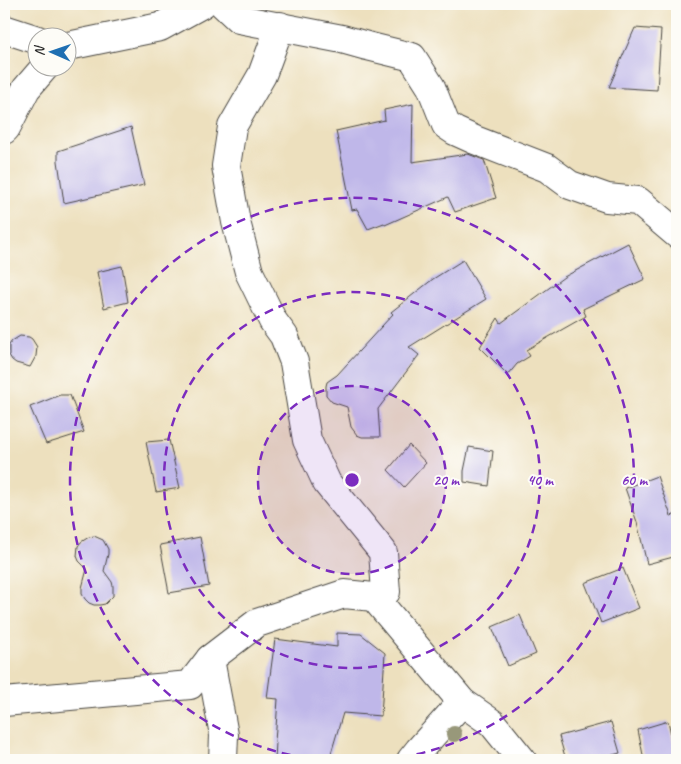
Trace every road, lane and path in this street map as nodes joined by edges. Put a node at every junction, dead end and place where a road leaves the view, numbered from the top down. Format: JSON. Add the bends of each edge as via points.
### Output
{"nodes":[{"id":1,"x":202,"y":4,"type":"edge"},
{"id":2,"x":223,"y":4,"type":"edge"},
{"id":3,"x":280,"y":26,"type":"junction"},
{"id":4,"x":4,"y":29,"type":"edge"},
{"id":5,"x":28,"y":37,"type":"edge"},
{"id":6,"x":78,"y":44,"type":"edge"},
{"id":7,"x":35,"y":78,"type":"edge"},
{"id":8,"x":4,"y":130,"type":"edge"},
{"id":9,"x":677,"y":234,"type":"edge"},
{"id":10,"x":374,"y":597,"type":"junction"},
{"id":11,"x":210,"y":659,"type":"junction"},
{"id":12,"x":4,"y":702,"type":"edge"},
{"id":13,"x":462,"y":702,"type":"junction"},
{"id":14,"x":223,"y":760,"type":"edge"},
{"id":15,"x":411,"y":760,"type":"edge"},
{"id":16,"x":522,"y":760,"type":"edge"}],
"edges":[{"from":1,"to":6,"type":"street","via":[[160,26]]},
{"from":2,"to":3,"type":"street","via":[[239,19]]},
{"from":3,"to":9,"type":"street","via":[[342,38],[412,58],[431,87],[446,125],[455,131],[548,168],[570,185],[607,198],[638,200]]},
{"from":3,"to":10,"type":"street","via":[[262,75],[232,127],[226,166],[249,272],[284,336],[294,362],[307,440],[326,483],[383,552],[386,592]]},
{"from":4,"to":5,"type":"street"},
{"from":7,"to":8,"type":"street"},
{"from":10,"to":11,"type":"street","via":[[344,594],[257,624]]},
{"from":10,"to":13,"type":"street"},
{"from":11,"to":12,"type":"street","via":[[190,685]]},
{"from":11,"to":14,"type":"street","via":[[224,735]]},
{"from":13,"to":15,"type":"street"},
{"from":13,"to":16,"type":"street","via":[[492,723]]}]}
